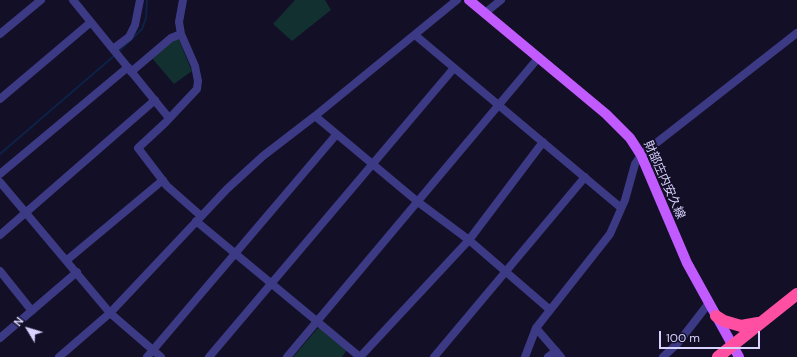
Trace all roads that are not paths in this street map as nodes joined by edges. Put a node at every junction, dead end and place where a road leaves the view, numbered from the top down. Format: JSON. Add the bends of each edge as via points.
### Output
{"nodes":[{"id":1,"x":41,"y":0,"type":"edge"},
{"id":2,"x":73,"y":0,"type":"edge"},
{"id":3,"x":140,"y":0,"type":"edge"},
{"id":4,"x":183,"y":0,"type":"edge"},
{"id":5,"x":457,"y":0,"type":"edge"},
{"id":6,"x":468,"y":0,"type":"edge"},
{"id":7,"x":501,"y":0,"type":"edge"},
{"id":8,"x":485,"y":13,"type":"junction"},
{"id":9,"x":91,"y":22,"type":"junction"},
{"id":10,"x":797,"y":33,"type":"edge"},
{"id":11,"x":0,"y":34,"type":"edge"},
{"id":12,"x":181,"y":34,"type":"junction"},
{"id":13,"x":415,"y":35,"type":"junction"},
{"id":14,"x":113,"y":49,"type":"junction"},
{"id":15,"x":539,"y":58,"type":"junction"},
{"id":16,"x":454,"y":68,"type":"junction"},
{"id":17,"x":130,"y":69,"type":"junction"},
{"id":18,"x":1,"y":98,"type":"edge"},
{"id":19,"x":155,"y":100,"type":"junction"},
{"id":20,"x":499,"y":106,"type":"junction"},
{"id":21,"x":314,"y":116,"type":"junction"},
{"id":22,"x":168,"y":118,"type":"junction"},
{"id":23,"x":336,"y":135,"type":"junction"},
{"id":24,"x":543,"y":142,"type":"junction"},
{"id":25,"x":641,"y":155,"type":"junction"},
{"id":26,"x":372,"y":164,"type":"junction"},
{"id":27,"x":0,"y":174,"type":"edge"},
{"id":28,"x":585,"y":177,"type":"junction"},
{"id":29,"x":163,"y":180,"type":"junction"},
{"id":30,"x":0,"y":182,"type":"edge"},
{"id":31,"x":418,"y":202,"type":"junction"},
{"id":32,"x":620,"y":207,"type":"junction"},
{"id":33,"x":25,"y":212,"type":"junction"},
{"id":34,"x":199,"y":219,"type":"junction"},
{"id":35,"x":0,"y":235,"type":"edge"},
{"id":36,"x":469,"y":240,"type":"junction"},
{"id":37,"x":235,"y":255,"type":"junction"},
{"id":38,"x":67,"y":260,"type":"junction"},
{"id":39,"x":0,"y":271,"type":"edge"},
{"id":40,"x":507,"y":271,"type":"junction"},
{"id":41,"x":76,"y":272,"type":"junction"},
{"id":42,"x":271,"y":284,"type":"junction"},
{"id":43,"x":797,"y":294,"type":"edge"},
{"id":44,"x":710,"y":304,"type":"junction"},
{"id":45,"x":549,"y":309,"type":"junction"},
{"id":46,"x":32,"y":311,"type":"junction"},
{"id":47,"x":110,"y":313,"type":"junction"},
{"id":48,"x":716,"y":316,"type":"junction"},
{"id":49,"x":763,"y":321,"type":"junction"},
{"id":50,"x":316,"y":322,"type":"junction"},
{"id":51,"x":536,"y":328,"type":"junction"},
{"id":52,"x":0,"y":338,"type":"edge"},
{"id":53,"x":732,"y":345,"type":"junction"},
{"id":54,"x":153,"y":350,"type":"junction"},
{"id":55,"x":559,"y":354,"type":"edge"},
{"id":56,"x":59,"y":357,"type":"edge"},
{"id":57,"x":147,"y":357,"type":"edge"},
{"id":58,"x":161,"y":357,"type":"edge"},
{"id":59,"x":209,"y":357,"type":"edge"},
{"id":60,"x":287,"y":357,"type":"edge"},
{"id":61,"x":434,"y":357,"type":"edge"},
{"id":62,"x":525,"y":357,"type":"edge"},
{"id":63,"x":548,"y":357,"type":"edge"},
{"id":64,"x":663,"y":357,"type":"edge"},
{"id":65,"x":718,"y":357,"type":"edge"},
{"id":66,"x":739,"y":357,"type":"edge"}],
"edges":[{"from":1,"to":11,"type":"street"},
{"from":2,"to":9,"type":"street"},
{"from":3,"to":14,"type":"street","via":[[135,25],[129,37]]},
{"from":4,"to":12,"type":"street","via":[[179,22]]},
{"from":5,"to":13,"type":"street"},
{"from":6,"to":8,"type":"main road","name":"財部庄内安久線"},
{"from":7,"to":8,"type":"street"},
{"from":8,"to":15,"type":"main road","name":"財部庄内安久線"},
{"from":9,"to":14,"type":"street"},
{"from":9,"to":18,"type":"street"},
{"from":10,"to":25,"type":"street"},
{"from":12,"to":17,"type":"street","via":[[170,38]]},
{"from":12,"to":22,"type":"street","via":[[195,66],[197,89]]},
{"from":13,"to":16,"type":"street"},
{"from":13,"to":21,"type":"street"},
{"from":14,"to":17,"type":"street"},
{"from":15,"to":20,"type":"street"},
{"from":15,"to":25,"type":"main road","name":"財部庄内安久線","via":[[619,126]]},
{"from":16,"to":20,"type":"street"},
{"from":16,"to":26,"type":"street"},
{"from":17,"to":19,"type":"street"},
{"from":17,"to":27,"type":"street"},
{"from":19,"to":22,"type":"street"},
{"from":19,"to":33,"type":"street"},
{"from":20,"to":24,"type":"street"},
{"from":20,"to":31,"type":"street"},
{"from":21,"to":23,"type":"street"},
{"from":21,"to":34,"type":"street","via":[[263,156]]},
{"from":22,"to":29,"type":"street","via":[[138,148]]},
{"from":23,"to":26,"type":"street"},
{"from":23,"to":37,"type":"street"},
{"from":24,"to":28,"type":"street"},
{"from":24,"to":36,"type":"street"},
{"from":25,"to":32,"type":"street","via":[[635,164],[625,200]]},
{"from":25,"to":44,"type":"main road","name":"財部庄内安久線","via":[[674,236]]},
{"from":26,"to":31,"type":"street"},
{"from":26,"to":42,"type":"street"},
{"from":28,"to":32,"type":"street"},
{"from":28,"to":40,"type":"street"},
{"from":29,"to":34,"type":"street"},
{"from":29,"to":38,"type":"street"},
{"from":30,"to":33,"type":"street"},
{"from":31,"to":36,"type":"street"},
{"from":31,"to":50,"type":"street"},
{"from":32,"to":45,"type":"street","via":[[606,239]]},
{"from":33,"to":35,"type":"street"},
{"from":33,"to":38,"type":"street"},
{"from":34,"to":37,"type":"street"},
{"from":34,"to":47,"type":"street"},
{"from":36,"to":40,"type":"street"},
{"from":36,"to":50,"type":"street","via":[[360,357]]},
{"from":37,"to":42,"type":"street"},
{"from":37,"to":54,"type":"street"},
{"from":38,"to":41,"type":"street"},
{"from":39,"to":46,"type":"street"},
{"from":40,"to":45,"type":"street"},
{"from":40,"to":61,"type":"street"},
{"from":41,"to":46,"type":"street"},
{"from":41,"to":47,"type":"street"},
{"from":42,"to":50,"type":"street"},
{"from":42,"to":59,"type":"street"},
{"from":43,"to":49,"type":"highway"},
{"from":44,"to":48,"type":"main road","name":"財部庄内安久線"},
{"from":44,"to":64,"type":"street"},
{"from":45,"to":51,"type":"street"},
{"from":46,"to":52,"type":"street"},
{"from":47,"to":54,"type":"street"},
{"from":47,"to":56,"type":"street"},
{"from":48,"to":49,"type":"highway","via":[[741,326]]},
{"from":48,"to":53,"type":"main road","name":"財部庄内安久線"},
{"from":49,"to":53,"type":"highway"},
{"from":50,"to":60,"type":"street"},
{"from":51,"to":55,"type":"street"},
{"from":51,"to":62,"type":"street"},
{"from":53,"to":65,"type":"highway"},
{"from":53,"to":66,"type":"main road","name":"財部庄内安久線"},
{"from":54,"to":57,"type":"street"},
{"from":54,"to":58,"type":"street"},
{"from":55,"to":63,"type":"street"}]}
